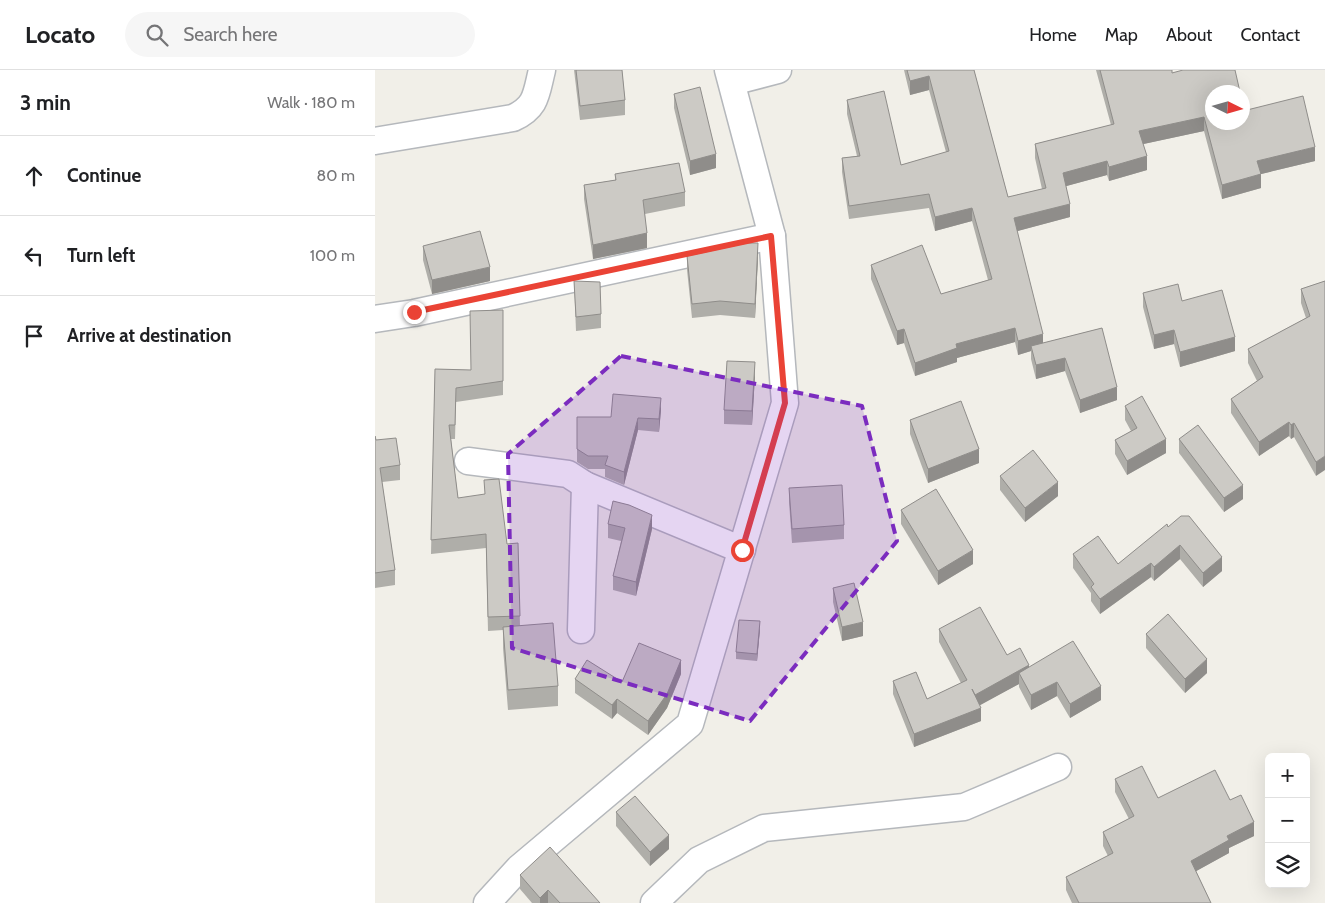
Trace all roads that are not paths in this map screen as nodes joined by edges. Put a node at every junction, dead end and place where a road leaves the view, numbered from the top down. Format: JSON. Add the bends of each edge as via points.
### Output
{"nodes":[{"id":1,"x":542,"y":70,"type":"edge"},
{"id":2,"x":778,"y":70,"type":"edge"},
{"id":3,"x":730,"y":76,"type":"edge"},
{"id":4,"x":375,"y":142,"type":"edge"},
{"id":5,"x":771,"y":236,"type":"junction"},
{"id":6,"x":375,"y":319,"type":"edge"},
{"id":7,"x":468,"y":461,"type":"dead end"},
{"id":8,"x":585,"y":485,"type":"junction"},
{"id":9,"x":742,"y":550,"type":"junction"},
{"id":10,"x":581,"y":630,"type":"dead end"},
{"id":11,"x":1058,"y":767,"type":"dead end"},
{"id":12,"x":487,"y":903,"type":"edge"},
{"id":13,"x":654,"y":903,"type":"edge"}],
"edges":[{"from":1,"to":4,"type":"street","via":[[534,103],[525,113],[513,118]]},
{"from":2,"to":3,"type":"street"},
{"from":3,"to":5,"type":"street"},
{"from":5,"to":6,"type":"street"},
{"from":5,"to":9,"type":"street","via":[[785,403]]},
{"from":7,"to":8,"type":"street","via":[[568,474]]},
{"from":8,"to":9,"type":"street"},
{"from":8,"to":10,"type":"street"},
{"from":9,"to":12,"type":"street","via":[[690,724],[519,868]]},
{"from":11,"to":13,"type":"street","via":[[964,807],[764,828],[699,860]]}]}
